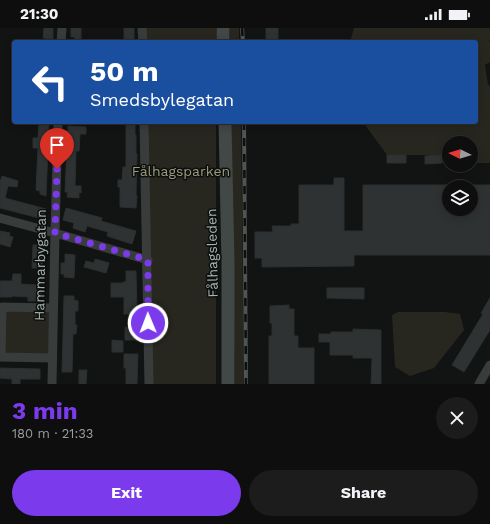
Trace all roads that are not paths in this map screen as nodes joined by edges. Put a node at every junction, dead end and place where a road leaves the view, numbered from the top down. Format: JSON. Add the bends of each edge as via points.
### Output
{"nodes":[{"id":1,"x":62,"y":28,"type":"edge"},
{"id":2,"x":142,"y":28,"type":"edge"},
{"id":3,"x":223,"y":28,"type":"edge"},
{"id":4,"x":61,"y":40,"type":"edge"},
{"id":5,"x":142,"y":40,"type":"edge"},
{"id":6,"x":223,"y":40,"type":"edge"},
{"id":7,"x":58,"y":124,"type":"edge"},
{"id":8,"x":144,"y":124,"type":"edge"},
{"id":9,"x":225,"y":124,"type":"edge"},
{"id":10,"x":0,"y":218,"type":"edge"},
{"id":11,"x":55,"y":233,"type":"junction"},
{"id":12,"x":148,"y":260,"type":"junction"},
{"id":13,"x":53,"y":308,"type":"junction"},
{"id":14,"x":52,"y":358,"type":"junction"},
{"id":15,"x":490,"y":365,"type":"edge"},
{"id":16,"x":52,"y":384,"type":"edge"},
{"id":17,"x":149,"y":384,"type":"edge"},
{"id":18,"x":228,"y":384,"type":"edge"},
{"id":19,"x":479,"y":384,"type":"edge"}],
"edges":[{"from":1,"to":4,"type":"street"},
{"from":2,"to":5,"type":"street"},
{"from":3,"to":6,"type":"main road"},
{"from":7,"to":11,"type":"street","name":"Hammarbygatan"},
{"from":8,"to":12,"type":"street"},
{"from":9,"to":18,"type":"main road","name":"Fålhagsleden"},
{"from":10,"to":11,"type":"street"},
{"from":11,"to":12,"type":"street"},
{"from":11,"to":13,"type":"street","name":"Hammarbygatan"},
{"from":12,"to":17,"type":"street"},
{"from":13,"to":14,"type":"street","name":"Hammarbygatan"},
{"from":13,"to":14,"type":"street","via":[[2,307],[1,357]]},
{"from":14,"to":16,"type":"street","name":"Hammarbygatan"},
{"from":15,"to":19,"type":"street"}]}
